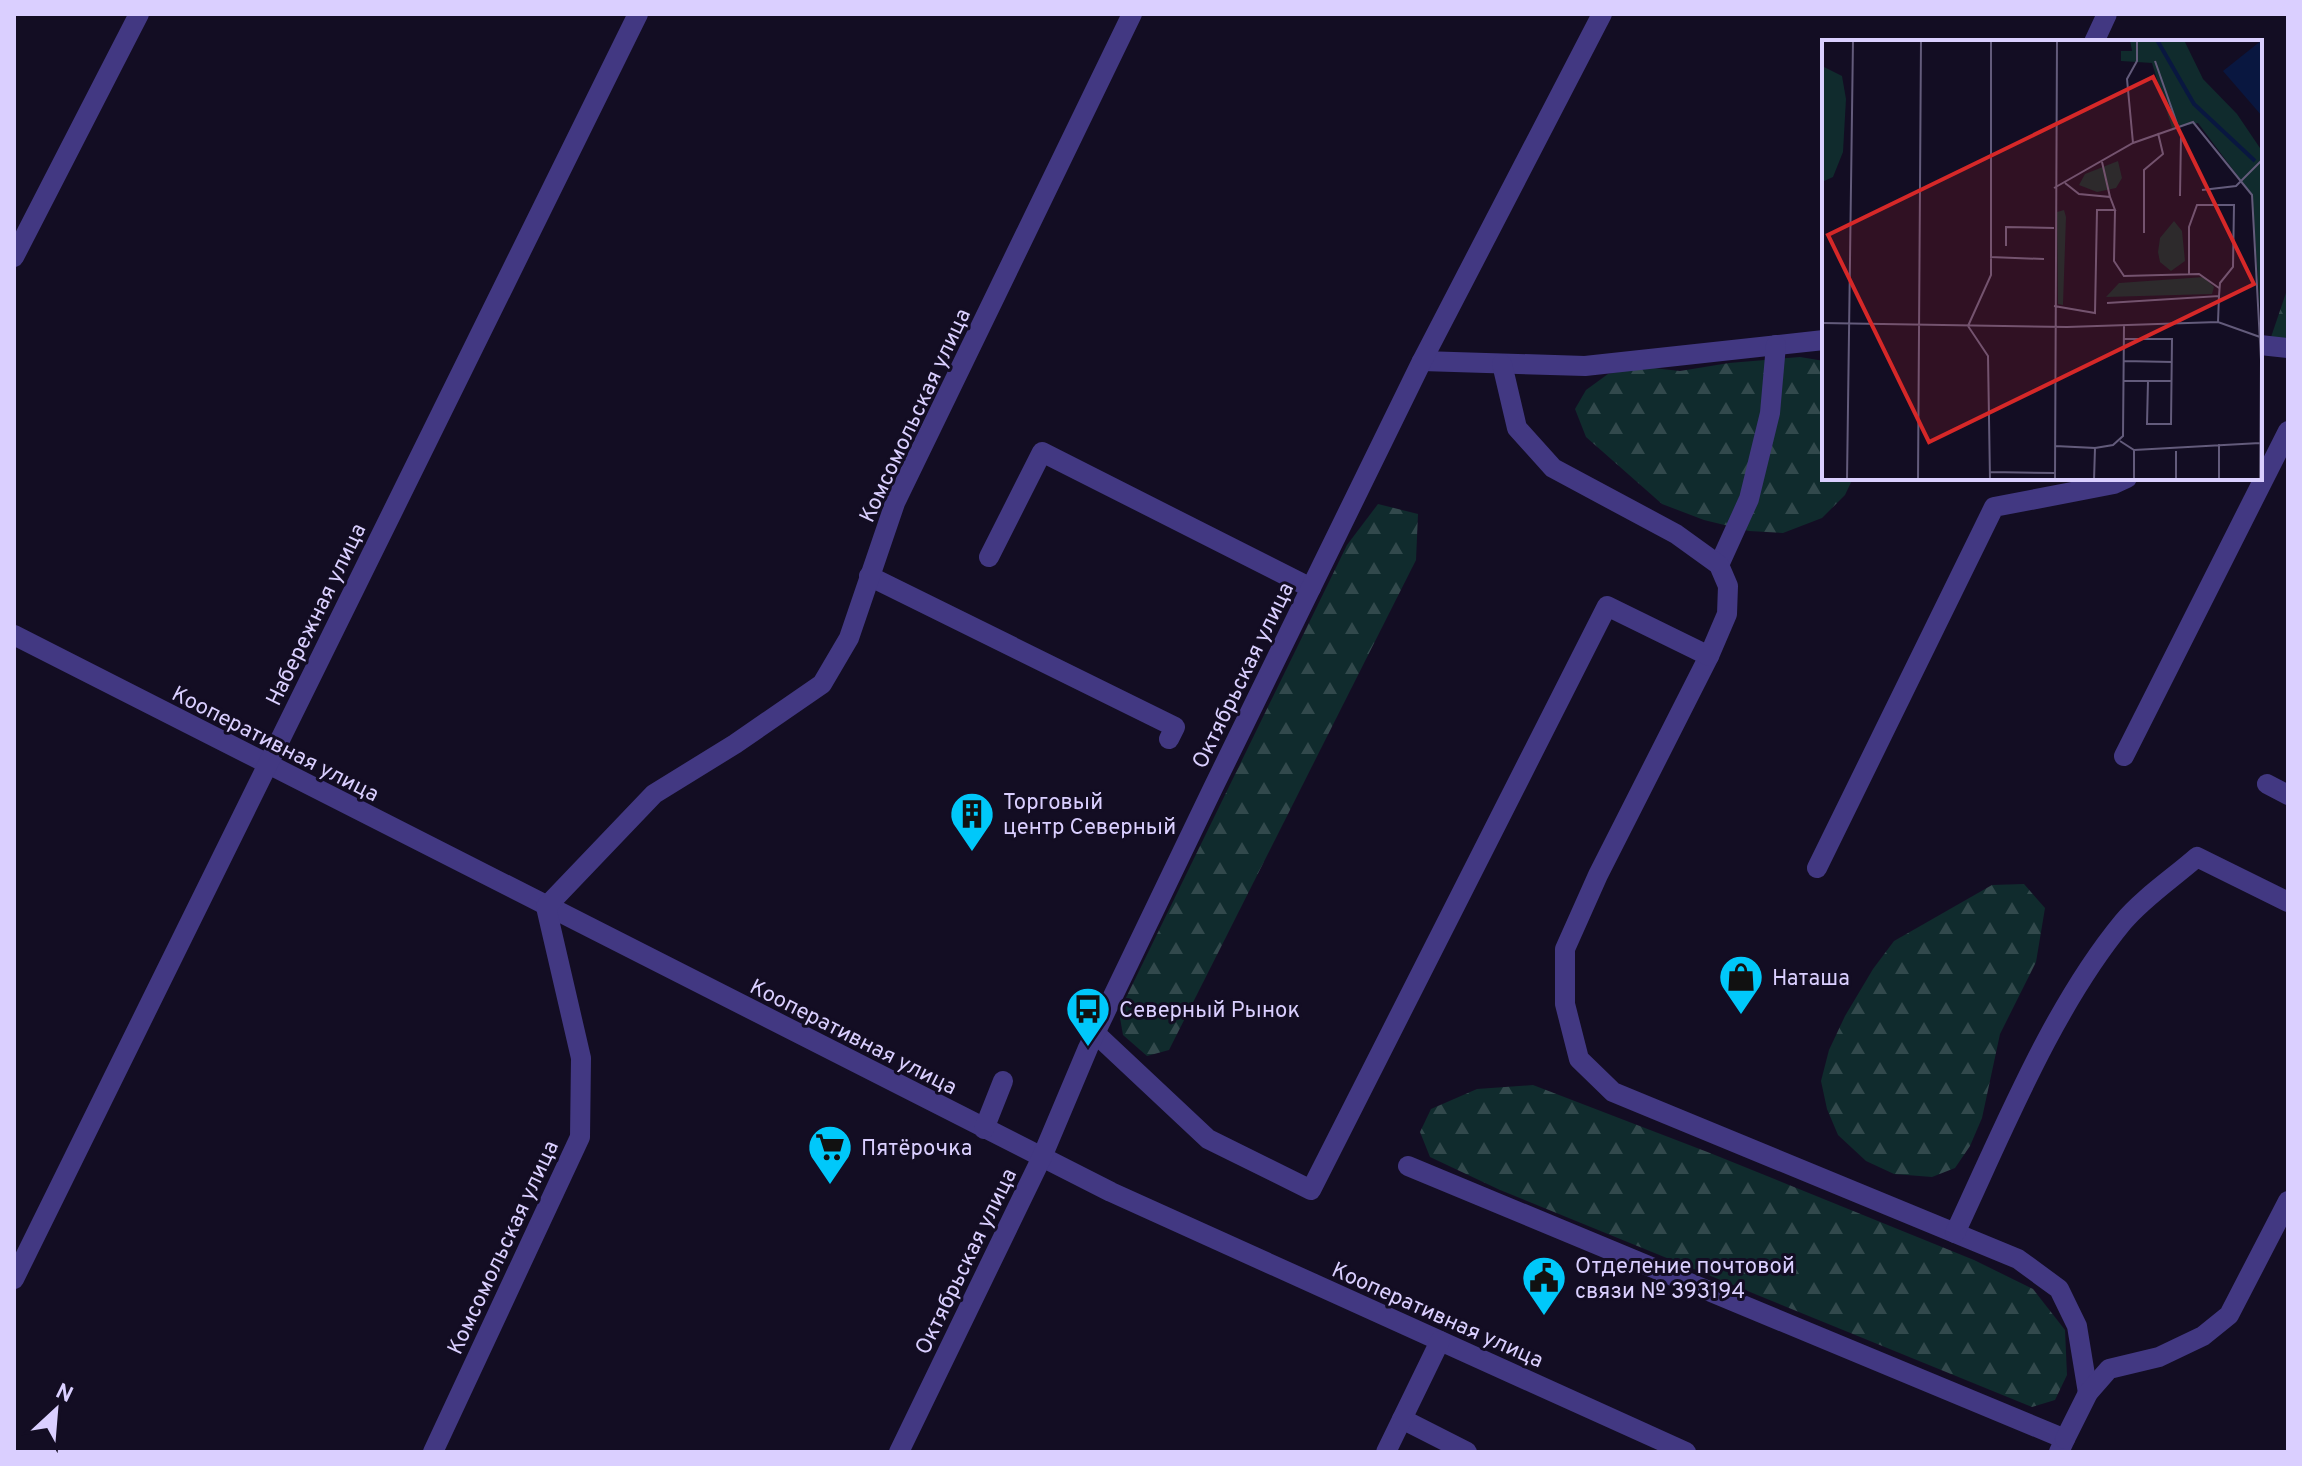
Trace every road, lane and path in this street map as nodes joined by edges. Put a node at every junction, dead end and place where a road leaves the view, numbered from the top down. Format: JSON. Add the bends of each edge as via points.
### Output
{"nodes":[{"id":1,"x":139,"y":14,"type":"edge"},
{"id":2,"x":638,"y":14,"type":"edge"},
{"id":3,"x":1132,"y":14,"type":"edge"},
{"id":4,"x":1602,"y":14,"type":"edge"},
{"id":5,"x":2107,"y":14,"type":"edge"},
{"id":6,"x":2095,"y":40,"type":"edge"},
{"id":7,"x":14,"y":257,"type":"edge"},
{"id":8,"x":1822,"y":340,"type":"edge"},
{"id":9,"x":1776,"y":345,"type":"junction"},
{"id":10,"x":2262,"y":345,"type":"edge"},
{"id":11,"x":2288,"y":348,"type":"edge"},
{"id":12,"x":1422,"y":361,"type":"junction"},
{"id":13,"x":1502,"y":364,"type":"junction"},
{"id":14,"x":2288,"y":431,"type":"edge"},
{"id":15,"x":2123,"y":480,"type":"edge"},
{"id":16,"x":989,"y":557,"type":"dead end"},
{"id":17,"x":1719,"y":565,"type":"junction"},
{"id":18,"x":869,"y":576,"type":"junction"},
{"id":19,"x":1311,"y":588,"type":"junction"},
{"id":20,"x":14,"y":635,"type":"edge"},
{"id":21,"x":1709,"y":656,"type":"junction"},
{"id":22,"x":1169,"y":739,"type":"dead end"},
{"id":23,"x":2124,"y":756,"type":"dead end"},
{"id":24,"x":267,"y":765,"type":"junction"},
{"id":25,"x":2267,"y":784,"type":"dead end"},
{"id":26,"x":2288,"y":795,"type":"edge"},
{"id":27,"x":1817,"y":868,"type":"dead end"},
{"id":28,"x":2288,"y":902,"type":"edge"},
{"id":29,"x":546,"y":907,"type":"junction"},
{"id":30,"x":1095,"y":1033,"type":"junction"},
{"id":31,"x":1003,"y":1081,"type":"dead end"},
{"id":32,"x":984,"y":1129,"type":"junction"},
{"id":33,"x":1042,"y":1157,"type":"junction"},
{"id":34,"x":1408,"y":1166,"type":"dead end"},
{"id":35,"x":2288,"y":1201,"type":"edge"},
{"id":36,"x":1955,"y":1233,"type":"junction"},
{"id":37,"x":14,"y":1279,"type":"edge"},
{"id":38,"x":1440,"y":1341,"type":"junction"},
{"id":39,"x":2088,"y":1393,"type":"junction"},
{"id":40,"x":1402,"y":1419,"type":"junction"},
{"id":41,"x":2062,"y":1446,"type":"edge"},
{"id":42,"x":433,"y":1452,"type":"edge"},
{"id":43,"x":899,"y":1452,"type":"edge"},
{"id":44,"x":1386,"y":1452,"type":"edge"},
{"id":45,"x":1467,"y":1452,"type":"edge"},
{"id":46,"x":1686,"y":1452,"type":"edge"}],
"edges":[{"from":1,"to":7,"type":"street"},
{"from":2,"to":24,"type":"street","name":"Набережная улица"},
{"from":3,"to":18,"type":"street","name":"Комсомольская улица","via":[[895,503]]},
{"from":4,"to":12,"type":"street","name":"Октябрьская улица"},
{"from":5,"to":6,"type":"street"},
{"from":8,"to":9,"type":"street"},
{"from":9,"to":13,"type":"street","via":[[1585,366]]},
{"from":9,"to":17,"type":"street","via":[[1770,413],[1749,499]]},
{"from":10,"to":11,"type":"street"},
{"from":12,"to":13,"type":"street"},
{"from":12,"to":19,"type":"street","name":"Октябрьская улица"},
{"from":13,"to":17,"type":"street","via":[[1517,428],[1553,468],[1676,534]]},
{"from":14,"to":23,"type":"street"},
{"from":15,"to":27,"type":"street","via":[[1994,507]]},
{"from":16,"to":19,"type":"street","via":[[1042,452]]},
{"from":17,"to":21,"type":"street","via":[[1728,586],[1727,614]]},
{"from":18,"to":22,"type":"street","via":[[1175,727]]},
{"from":18,"to":29,"type":"street","name":"Комсомольская улица","via":[[849,638],[822,684],[654,794]]},
{"from":19,"to":30,"type":"street","name":"Октябрьская улица"},
{"from":20,"to":24,"type":"street","name":"Кооперативная улица"},
{"from":21,"to":30,"type":"street","via":[[1607,606],[1311,1190],[1208,1139]]},
{"from":21,"to":36,"type":"street","via":[[1565,949],[1565,1004],[1579,1059],[1613,1092]]},
{"from":24,"to":29,"type":"street","name":"Кооперативная улица"},
{"from":24,"to":37,"type":"street","name":"Набережная улица"},
{"from":25,"to":26,"type":"street"},
{"from":28,"to":36,"type":"street","via":[[2197,857],[2126,919],[2090,964],[2027,1079]]},
{"from":29,"to":32,"type":"street","name":"Кооперативная улица"},
{"from":29,"to":42,"type":"street","name":"Комсомольская улица","via":[[581,1058],[580,1137]]},
{"from":30,"to":33,"type":"street","name":"Октябрьская улица"},
{"from":31,"to":32,"type":"street"},
{"from":32,"to":33,"type":"street","name":"Кооперативная улица"},
{"from":33,"to":38,"type":"street","name":"Кооперативная улица"},
{"from":33,"to":43,"type":"street","name":"Октябрьская улица"},
{"from":34,"to":41,"type":"street"},
{"from":35,"to":39,"type":"street","via":[[2229,1315],[2170,1352],[2109,1369]]},
{"from":36,"to":39,"type":"street","via":[[2018,1259],[2059,1289],[2077,1326]]},
{"from":38,"to":40,"type":"street"},
{"from":38,"to":46,"type":"street","name":"Кооперативная улица"},
{"from":39,"to":41,"type":"street"},
{"from":40,"to":44,"type":"street"},
{"from":40,"to":45,"type":"street"}]}
